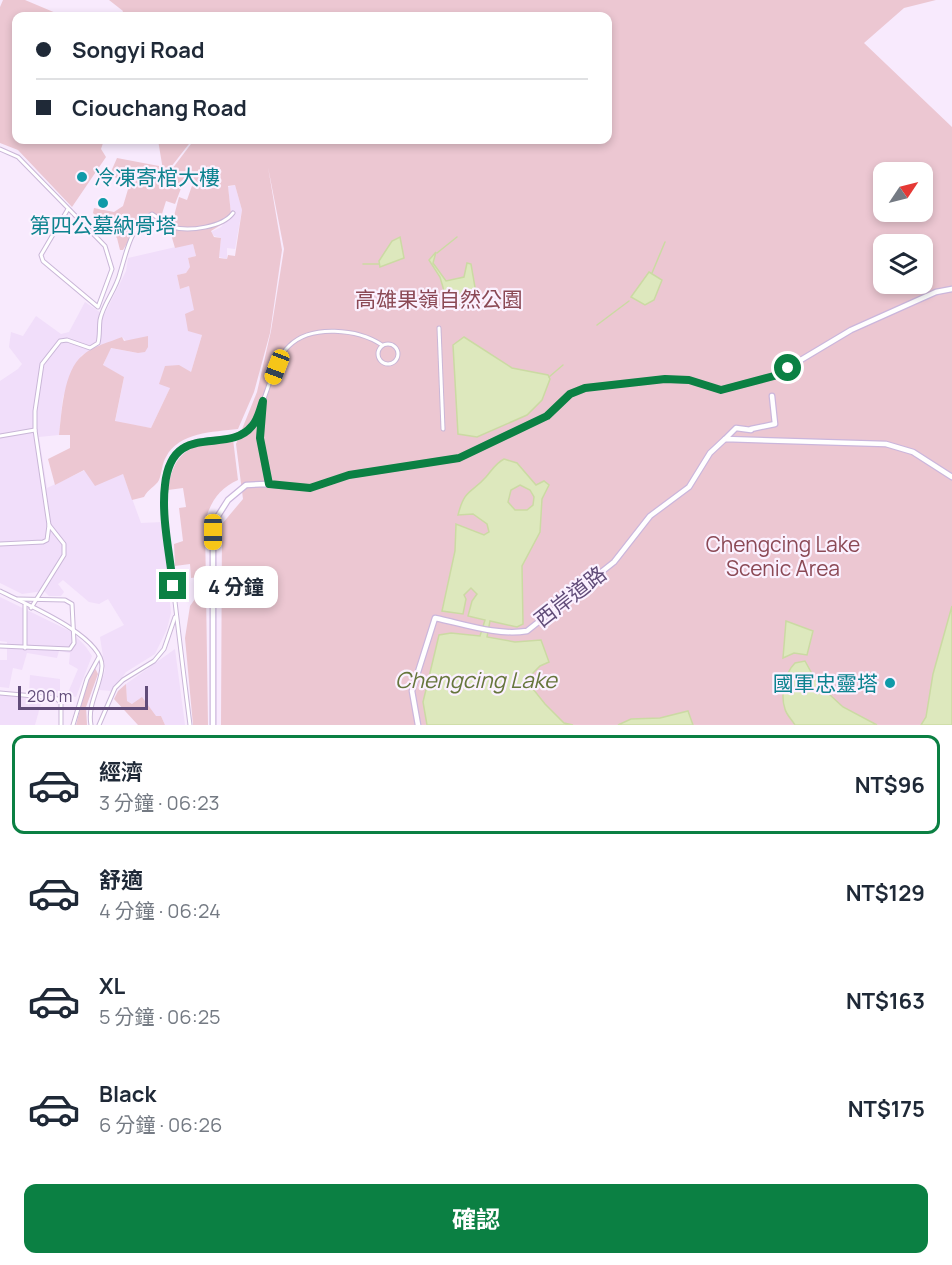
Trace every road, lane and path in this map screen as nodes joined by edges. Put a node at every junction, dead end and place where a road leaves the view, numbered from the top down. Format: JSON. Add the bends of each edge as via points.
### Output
{"nodes":[{"id":1,"x":0,"y":149,"type":"edge"},
{"id":2,"x":68,"y":209,"type":"junction"},
{"id":3,"x":234,"y":213,"type":"dead end"},
{"id":4,"x":952,"y":289,"type":"edge"},
{"id":5,"x":439,"y":328,"type":"dead end"},
{"id":6,"x":382,"y":345,"type":"junction"},
{"id":7,"x":772,"y":396,"type":"dead end"},
{"id":8,"x":263,"y":401,"type":"junction"},
{"id":9,"x":443,"y":429,"type":"dead end"},
{"id":10,"x":751,"y":429,"type":"junction"},
{"id":11,"x":35,"y":430,"type":"junction"},
{"id":12,"x":0,"y":436,"type":"edge"},
{"id":13,"x":752,"y":438,"type":"junction"},
{"id":14,"x":725,"y":439,"type":"junction"},
{"id":15,"x":952,"y":477,"type":"edge"},
{"id":16,"x":256,"y":484,"type":"junction"},
{"id":17,"x":269,"y":484,"type":"junction"},
{"id":18,"x":290,"y":487,"type":"junction"},
{"id":19,"x":49,"y":525,"type":"junction"},
{"id":20,"x":0,"y":544,"type":"edge"},
{"id":21,"x":0,"y":591,"type":"edge"},
{"id":22,"x":37,"y":598,"type":"junction"},
{"id":23,"x":15,"y":600,"type":"junction"},
{"id":24,"x":25,"y":605,"type":"junction"},
{"id":25,"x":31,"y":608,"type":"junction"},
{"id":26,"x":176,"y":615,"type":"junction"},
{"id":27,"x":75,"y":631,"type":"junction"},
{"id":28,"x":0,"y":646,"type":"edge"},
{"id":29,"x":25,"y":648,"type":"junction"},
{"id":30,"x":100,"y":656,"type":"junction"},
{"id":31,"x":0,"y":693,"type":"edge"},
{"id":32,"x":62,"y":725,"type":"edge"},
{"id":33,"x":73,"y":725,"type":"edge"},
{"id":34,"x":92,"y":725,"type":"edge"},
{"id":35,"x":99,"y":725,"type":"edge"},
{"id":36,"x":189,"y":725,"type":"edge"},
{"id":37,"x":213,"y":725,"type":"edge"},
{"id":38,"x":418,"y":725,"type":"edge"}],
"edges":[{"from":1,"to":2,"type":"street","via":[[18,157]]},
{"from":2,"to":2,"type":"street","via":[[105,246],[112,269],[98,307],[43,261],[41,255]]},
{"from":3,"to":11,"type":"street","via":[[224,222],[184,229],[169,226],[152,214],[144,219],[131,238],[100,318],[98,343],[90,348],[60,341],[42,364]]},
{"from":4,"to":18,"type":"street","via":[[936,292],[851,330],[774,376],[721,390],[689,380],[665,379],[585,388],[570,394],[547,416],[459,458],[349,475],[310,488]]},
{"from":5,"to":9,"type":"street"},
{"from":6,"to":6,"type":"street","via":[[377,354],[380,360],[392,363],[398,355],[396,348],[392,344]]},
{"from":6,"to":8,"type":"street","via":[[362,336],[341,333],[304,336],[283,353]]},
{"from":7,"to":10,"type":"street","name":"西岸道路","via":[[775,424]]},
{"from":8,"to":17,"type":"street","via":[[260,438]]},
{"from":8,"to":26,"type":"street","via":[[248,431],[193,444],[180,451],[170,464],[164,501]]},
{"from":10,"to":13,"type":"street"},
{"from":10,"to":14,"type":"street","name":"西岸道路","via":[[736,428]]},
{"from":11,"to":12,"type":"street"},
{"from":11,"to":19,"type":"street"},
{"from":13,"to":14,"type":"street"},
{"from":13,"to":15,"type":"street","via":[[886,444],[913,452]]},
{"from":14,"to":38,"type":"street","name":"西岸道路","via":[[710,453],[689,486],[650,516],[614,562],[526,631],[493,631],[435,618],[412,691]]},
{"from":16,"to":17,"type":"street"},
{"from":16,"to":18,"type":"street"},
{"from":16,"to":37,"type":"street","via":[[246,485],[228,500],[213,532]]},
{"from":17,"to":18,"type":"street"},
{"from":19,"to":20,"type":"street","via":[[48,540],[43,542]]},
{"from":19,"to":22,"type":"street","via":[[64,544],[64,555]]},
{"from":21,"to":23,"type":"street"},
{"from":22,"to":23,"type":"street"},
{"from":22,"to":25,"type":"street"},
{"from":22,"to":27,"type":"street","via":[[72,604]]},
{"from":23,"to":24,"type":"street"},
{"from":24,"to":25,"type":"street"},
{"from":24,"to":29,"type":"street"},
{"from":25,"to":27,"type":"street"},
{"from":26,"to":35,"type":"street","via":[[164,649],[154,661],[115,688]]},
{"from":26,"to":36,"type":"street"},
{"from":27,"to":29,"type":"street","via":[[70,649]]},
{"from":27,"to":30,"type":"street"},
{"from":28,"to":29,"type":"street"},
{"from":30,"to":33,"type":"street","via":[[87,679]]},
{"from":30,"to":34,"type":"street","via":[[102,667],[91,704]]},
{"from":31,"to":32,"type":"street","via":[[56,698],[61,703]]}]}
